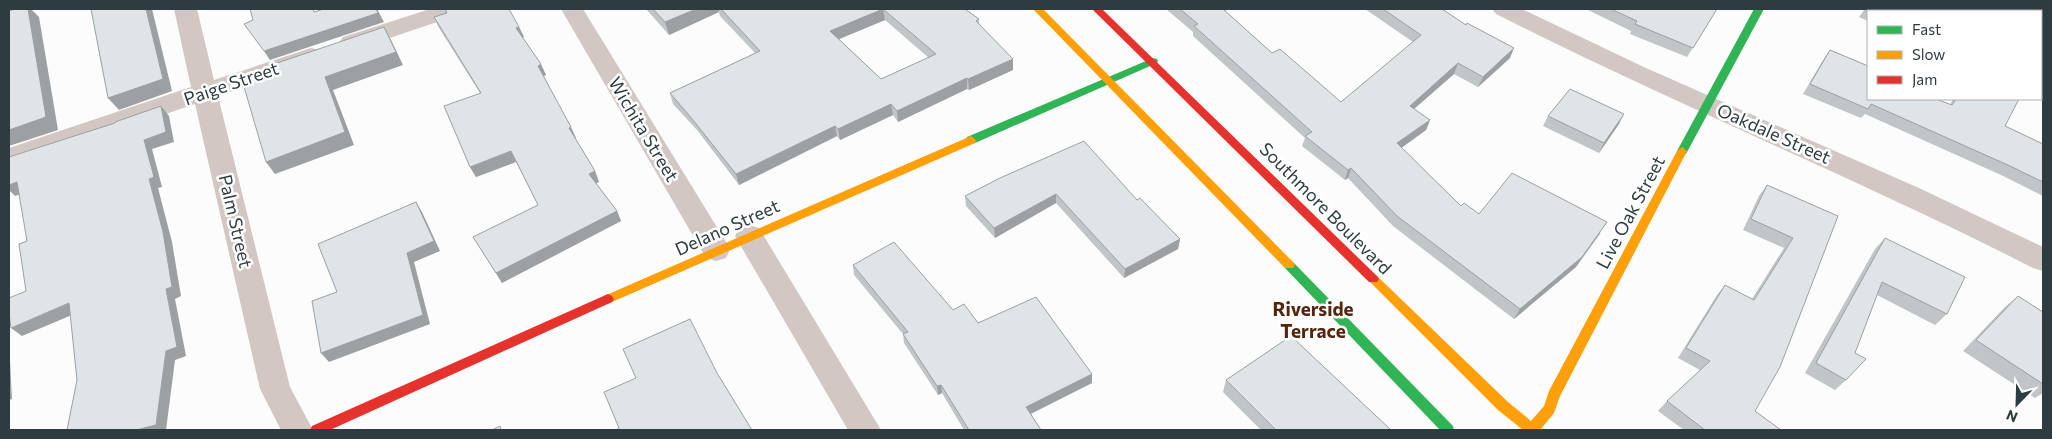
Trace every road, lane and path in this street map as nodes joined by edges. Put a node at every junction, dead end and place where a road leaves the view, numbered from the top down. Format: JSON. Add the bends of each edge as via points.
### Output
{"nodes":[{"id":1,"x":185,"y":9,"type":"edge"},
{"id":2,"x":453,"y":9,"type":"edge"},
{"id":3,"x":572,"y":9,"type":"edge"},
{"id":4,"x":1038,"y":9,"type":"edge"},
{"id":5,"x":1097,"y":9,"type":"edge"},
{"id":6,"x":1504,"y":9,"type":"edge"},
{"id":7,"x":1759,"y":9,"type":"edge"},
{"id":8,"x":1153,"y":61,"type":"junction"},
{"id":9,"x":1109,"y":80,"type":"junction"},
{"id":10,"x":206,"y":92,"type":"junction"},
{"id":11,"x":1707,"y":103,"type":"junction"},
{"id":12,"x":9,"y":158,"type":"edge"},
{"id":13,"x":749,"y":236,"type":"junction"},
{"id":14,"x":716,"y":250,"type":"junction"},
{"id":15,"x":2043,"y":260,"type":"edge"},
{"id":16,"x":297,"y":430,"type":"edge"},
{"id":17,"x":317,"y":430,"type":"edge"},
{"id":18,"x":865,"y":430,"type":"edge"},
{"id":19,"x":1448,"y":430,"type":"edge"},
{"id":20,"x":1532,"y":430,"type":"edge"}],
"edges":[{"from":1,"to":10,"type":"street","name":"Palm Street"},
{"from":2,"to":10,"type":"street","name":"Paige Street"},
{"from":3,"to":14,"type":"street","name":"Wichita Street"},
{"from":4,"to":9,"type":"street"},
{"from":5,"to":8,"type":"street","name":"Southmore Boulevard"},
{"from":6,"to":11,"type":"street","name":"Oakdale Street","via":[[1578,47]]},
{"from":7,"to":11,"type":"street","name":"Live Oak Street"},
{"from":8,"to":9,"type":"street","name":"Delano Street"},
{"from":8,"to":20,"type":"street","name":"Southmore Boulevard","via":[[1503,406]]},
{"from":9,"to":13,"type":"street","name":"Delano Street"},
{"from":9,"to":19,"type":"street"},
{"from":10,"to":12,"type":"street","name":"Paige Street"},
{"from":10,"to":16,"type":"street","name":"Palm Street","via":[[275,389]]},
{"from":11,"to":15,"type":"street","name":"Oakdale Street","via":[[1860,171]]},
{"from":11,"to":20,"type":"street","name":"Live Oak Street","via":[[1549,409]]},
{"from":13,"to":14,"type":"street","name":"Delano Street"},
{"from":13,"to":18,"type":"street"},
{"from":14,"to":17,"type":"street","name":"Delano Street"}]}
